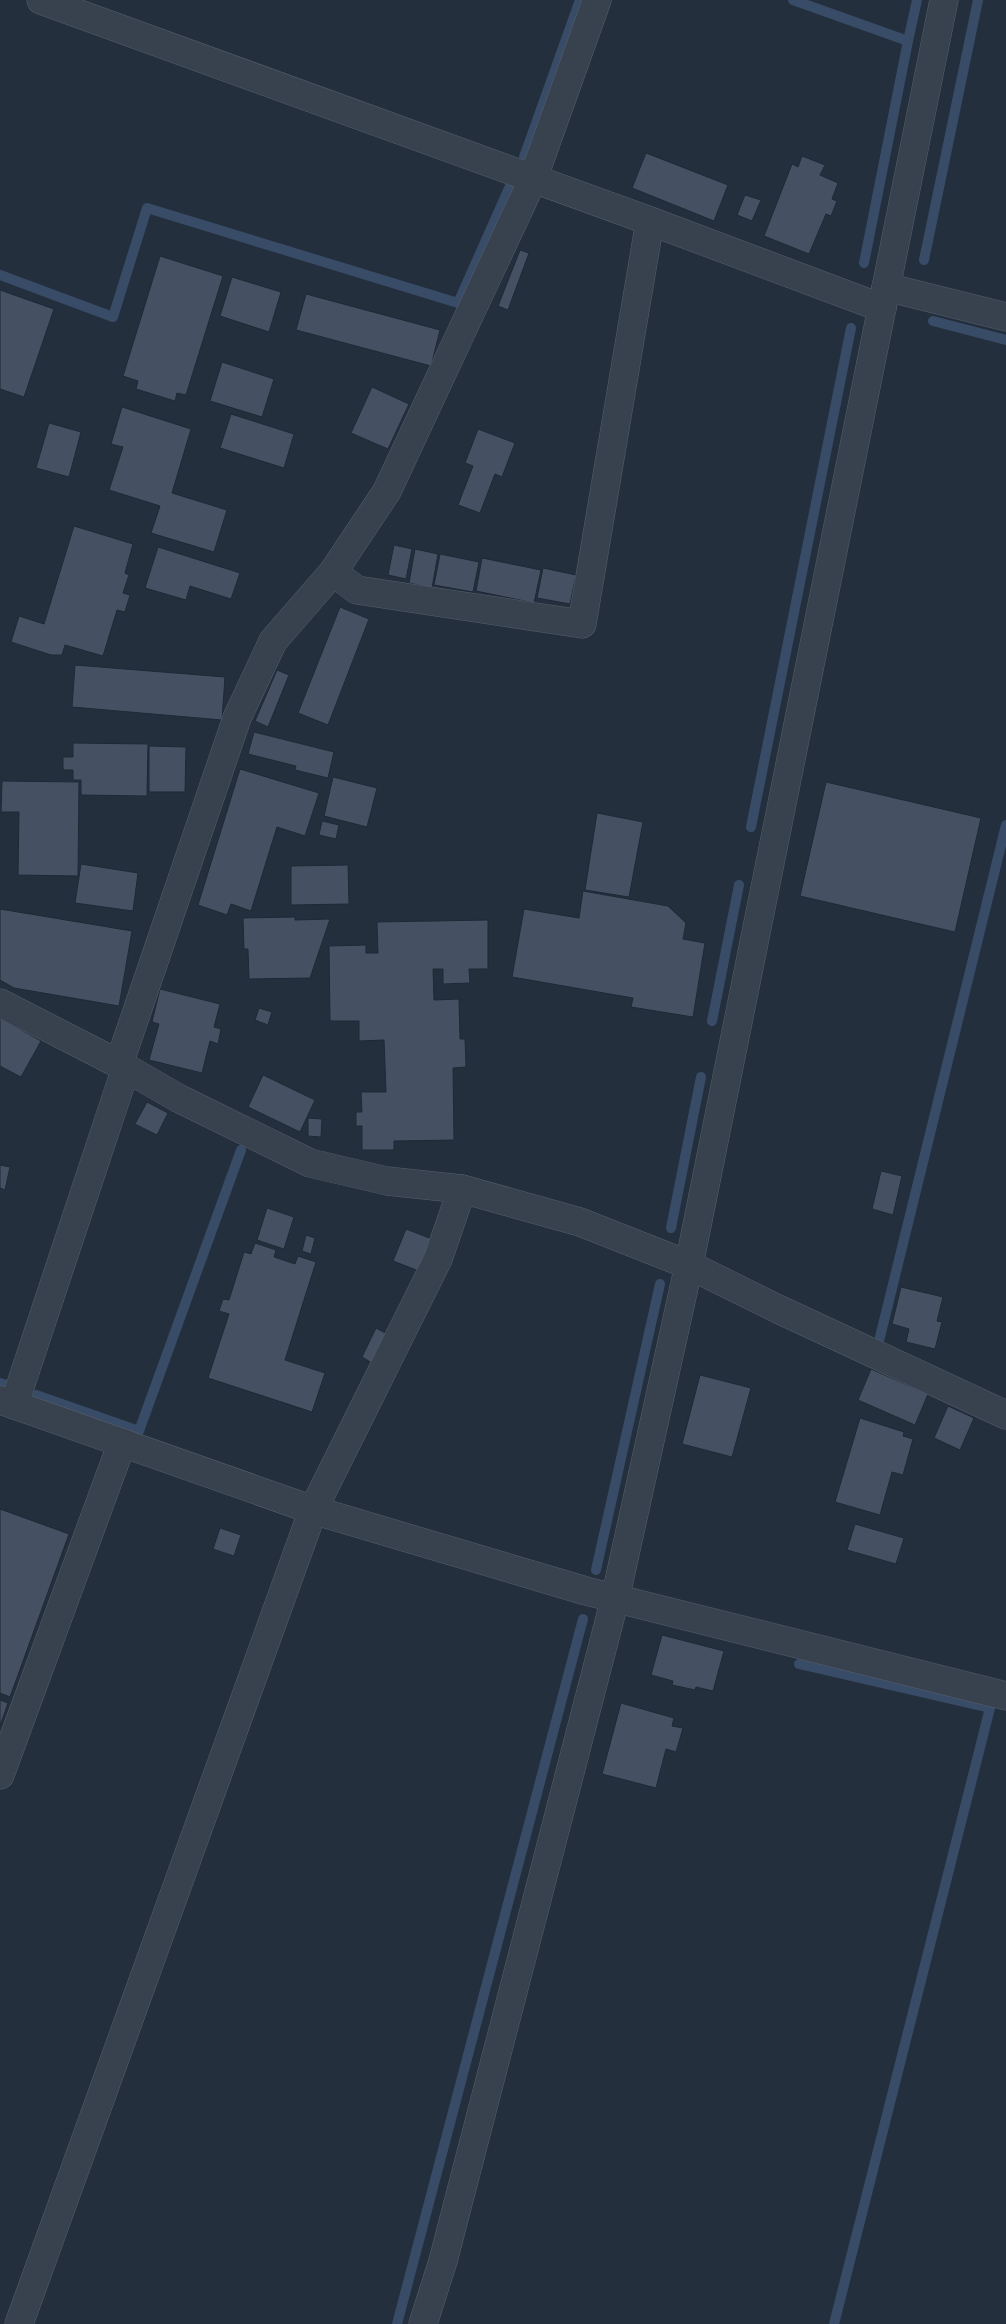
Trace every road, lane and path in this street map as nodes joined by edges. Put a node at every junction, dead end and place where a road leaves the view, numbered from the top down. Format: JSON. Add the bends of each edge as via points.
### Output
{"nodes":[{"id":1,"x":41,"y":0,"type":"edge"},
{"id":2,"x":597,"y":0,"type":"edge"},
{"id":3,"x":944,"y":0,"type":"edge"},
{"id":4,"x":533,"y":179,"type":"junction"},
{"id":5,"x":650,"y":221,"type":"junction"},
{"id":6,"x":884,"y":297,"type":"junction"},
{"id":7,"x":1006,"y":317,"type":"edge"},
{"id":8,"x":333,"y":572,"type":"junction"},
{"id":9,"x":0,"y":1003,"type":"edge"},
{"id":10,"x":122,"y":1066,"type":"junction"},
{"id":11,"x":462,"y":1189,"type":"junction"},
{"id":12,"x":689,"y":1265,"type":"junction"},
{"id":13,"x":7,"y":1403,"type":"edge"},
{"id":14,"x":1006,"y":1415,"type":"edge"},
{"id":15,"x":122,"y":1443,"type":"junction"},
{"id":16,"x":314,"y":1510,"type":"junction"},
{"id":17,"x":615,"y":1599,"type":"junction"},
{"id":18,"x":1006,"y":1696,"type":"edge"},
{"id":19,"x":0,"y":1776,"type":"edge"},
{"id":20,"x":19,"y":2324,"type":"edge"},
{"id":21,"x":423,"y":2324,"type":"edge"}],
"edges":[{"from":1,"to":4,"type":"street"},
{"from":2,"to":4,"type":"street"},
{"from":3,"to":6,"type":"street"},
{"from":4,"to":5,"type":"street"},
{"from":4,"to":8,"type":"street","via":[[387,491]]},
{"from":5,"to":6,"type":"street"},
{"from":5,"to":8,"type":"street","via":[[582,624],[358,590]]},
{"from":6,"to":7,"type":"street"},
{"from":6,"to":12,"type":"street"},
{"from":8,"to":10,"type":"street","via":[[273,641],[237,718]]},
{"from":9,"to":10,"type":"street"},
{"from":10,"to":11,"type":"street","via":[[178,1098],[310,1163],[387,1181]]},
{"from":10,"to":13,"type":"street"},
{"from":11,"to":12,"type":"street","via":[[580,1222]]},
{"from":11,"to":16,"type":"street","via":[[438,1259]]},
{"from":12,"to":14,"type":"street"},
{"from":12,"to":17,"type":"street"},
{"from":13,"to":15,"type":"street"},
{"from":15,"to":16,"type":"street"},
{"from":15,"to":19,"type":"street"},
{"from":16,"to":17,"type":"street"},
{"from":16,"to":20,"type":"street"},
{"from":17,"to":18,"type":"street"},
{"from":17,"to":21,"type":"street"}]}
